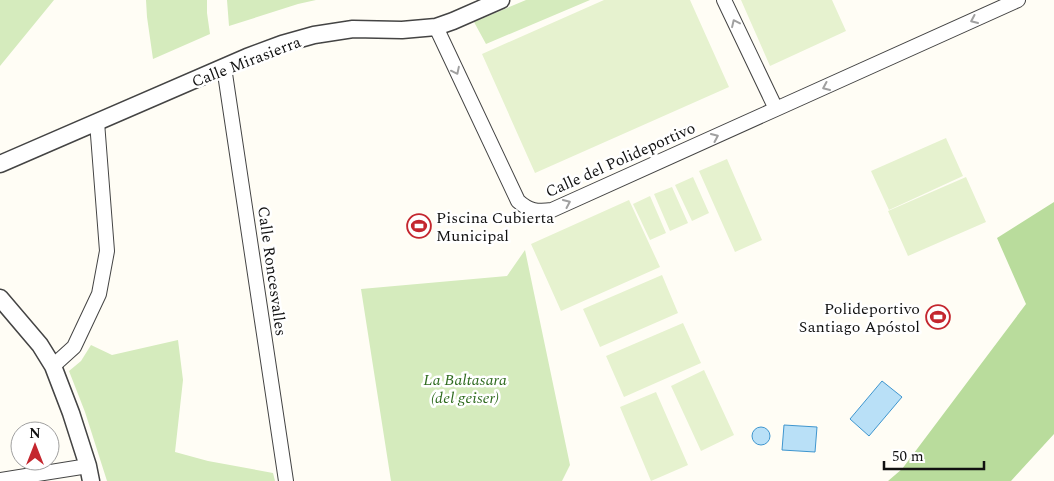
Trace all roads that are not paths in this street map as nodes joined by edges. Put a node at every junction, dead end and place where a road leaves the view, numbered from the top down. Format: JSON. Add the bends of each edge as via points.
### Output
{"nodes":[{"id":1,"x":501,"y":0,"type":"edge"},
{"id":2,"x":724,"y":0,"type":"edge"},
{"id":3,"x":1018,"y":0,"type":"edge"},
{"id":4,"x":436,"y":27,"type":"junction"},
{"id":5,"x":224,"y":67,"type":"junction"},
{"id":6,"x":776,"y":109,"type":"junction"},
{"id":7,"x":97,"y":122,"type":"junction"},
{"id":8,"x":0,"y":164,"type":"edge"},
{"id":9,"x":0,"y":298,"type":"edge"},
{"id":10,"x":53,"y":366,"type":"junction"},
{"id":11,"x":89,"y":474,"type":"edge"},
{"id":12,"x":0,"y":480,"type":"edge"},
{"id":13,"x":286,"y":481,"type":"edge"}],
"edges":[{"from":1,"to":4,"type":"street","name":"Calle Mirasierra"},
{"from":6,"to":2,"type":"street","one_way":true},
{"from":3,"to":6,"type":"street","name":"Calle del Polideportivo","one_way":true},
{"from":4,"to":5,"type":"street","name":"Calle Mirasierra","via":[[353,29],[314,36],[282,44]]},
{"from":4,"to":6,"type":"street","name":"Calle del Polideportivo","one_way":true,"via":[[518,201],[526,208],[552,210]]},
{"from":5,"to":7,"type":"street","name":"Calle Mirasierra"},
{"from":5,"to":13,"type":"street","name":"Calle Roncesvalles"},
{"from":7,"to":8,"type":"street","name":"Calle Mirasierra"},
{"from":7,"to":10,"type":"street","via":[[107,251],[99,294],[74,347]]},
{"from":9,"to":10,"type":"street","via":[[40,345]]},
{"from":10,"to":11,"type":"street"},
{"from":11,"to":12,"type":"street"}]}
